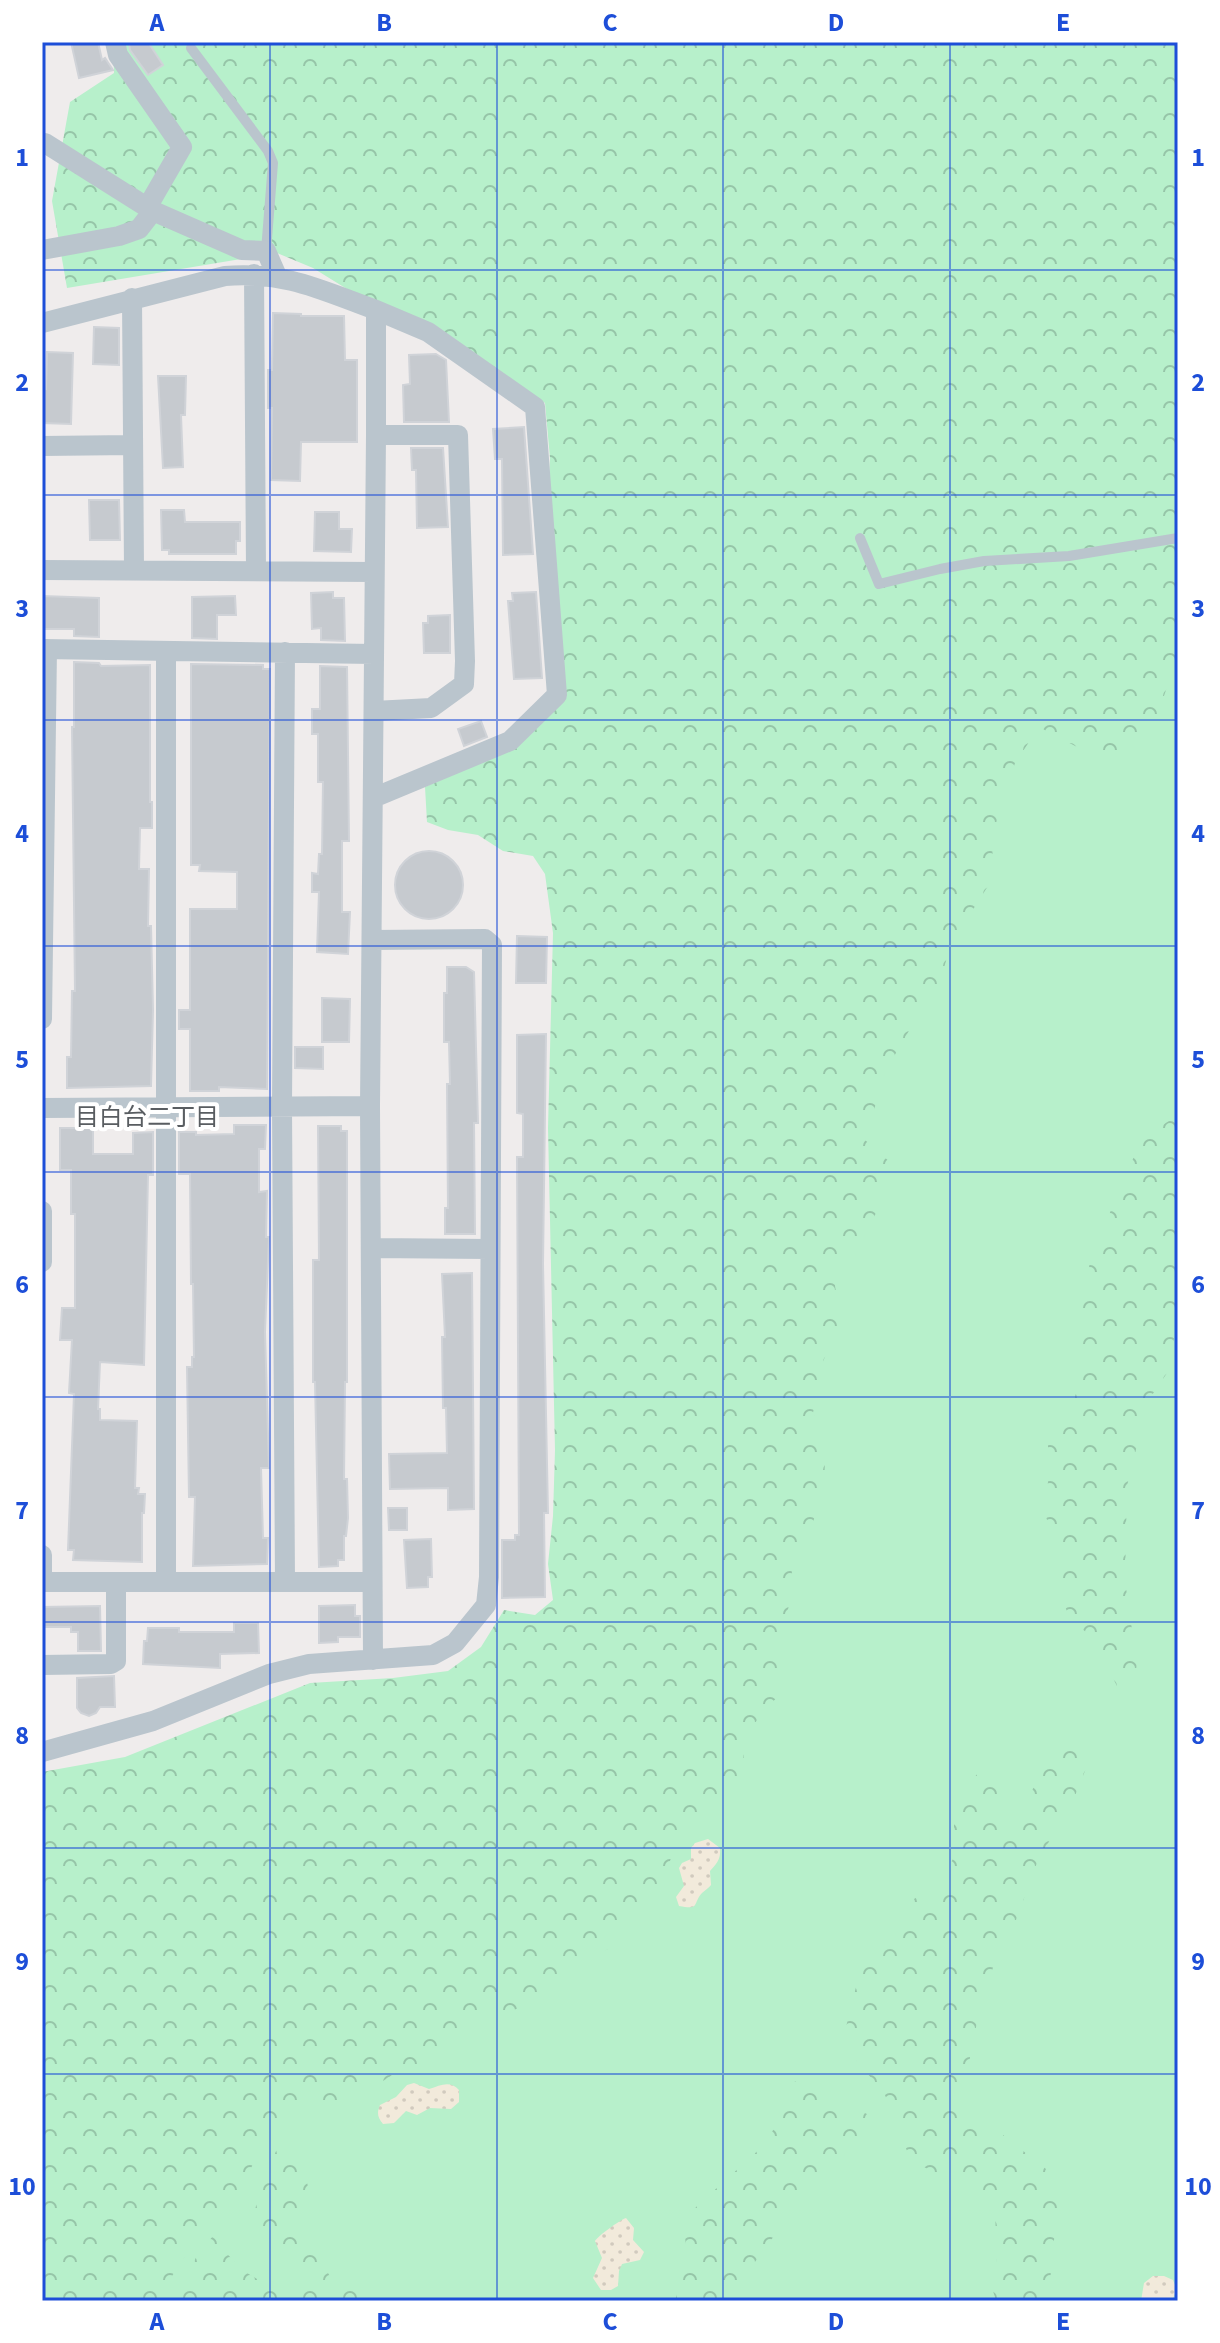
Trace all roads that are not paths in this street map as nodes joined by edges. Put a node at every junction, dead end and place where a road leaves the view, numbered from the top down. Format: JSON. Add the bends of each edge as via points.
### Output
{"nodes":[{"id":1,"x":115,"y":42,"type":"edge"},
{"id":2,"x":191,"y":48,"type":"dead end"},
{"id":3,"x":43,"y":142,"type":"edge"},
{"id":4,"x":151,"y":209,"type":"junction"},
{"id":5,"x":42,"y":250,"type":"edge"},
{"id":6,"x":266,"y":251,"type":"junction"},
{"id":7,"x":254,"y":274,"type":"junction"},
{"id":8,"x":277,"y":276,"type":"junction"},
{"id":9,"x":132,"y":298,"type":"junction"},
{"id":10,"x":376,"y":310,"type":"junction"},
{"id":11,"x":42,"y":323,"type":"edge"},
{"id":12,"x":376,"y":435,"type":"junction"},
{"id":13,"x":132,"y":445,"type":"junction"},
{"id":14,"x":42,"y":446,"type":"edge"},
{"id":15,"x":860,"y":538,"type":"dead end"},
{"id":16,"x":1178,"y":538,"type":"edge"},
{"id":17,"x":42,"y":570,"type":"edge"},
{"id":18,"x":134,"y":570,"type":"junction"},
{"id":19,"x":256,"y":571,"type":"junction"},
{"id":20,"x":374,"y":572,"type":"junction"},
{"id":21,"x":44,"y":649,"type":"edge"},
{"id":22,"x":166,"y":651,"type":"junction"},
{"id":23,"x":285,"y":652,"type":"junction"},
{"id":24,"x":374,"y":654,"type":"junction"},
{"id":25,"x":374,"y":711,"type":"junction"},
{"id":26,"x":373,"y":798,"type":"junction"},
{"id":27,"x":373,"y":940,"type":"junction"},
{"id":28,"x":42,"y":1019,"type":"edge"},
{"id":29,"x":370,"y":1106,"type":"junction"},
{"id":30,"x":165,"y":1107,"type":"junction"},
{"id":31,"x":282,"y":1107,"type":"junction"},
{"id":32,"x":42,"y":1108,"type":"edge"},
{"id":33,"x":42,"y":1211,"type":"edge"},
{"id":34,"x":42,"y":1237,"type":"edge"},
{"id":35,"x":371,"y":1248,"type":"junction"},
{"id":36,"x":489,"y":1249,"type":"junction"},
{"id":37,"x":42,"y":1262,"type":"edge"},
{"id":38,"x":42,"y":1555,"type":"edge"},
{"id":39,"x":42,"y":1582,"type":"edge"},
{"id":40,"x":166,"y":1582,"type":"junction"},
{"id":41,"x":285,"y":1582,"type":"junction"},
{"id":42,"x":372,"y":1582,"type":"junction"},
{"id":43,"x":116,"y":1583,"type":"junction"},
{"id":44,"x":373,"y":1660,"type":"junction"},
{"id":45,"x":42,"y":1665,"type":"edge"},
{"id":46,"x":42,"y":1752,"type":"edge"}],
"edges":[{"from":1,"to":4,"type":"street","via":[[118,55],[182,147]]},
{"from":2,"to":6,"type":"lane","via":[[273,163]]},
{"from":3,"to":4,"type":"street"},
{"from":4,"to":5,"type":"street","via":[[139,229]]},
{"from":4,"to":6,"type":"street","via":[[242,250]]},
{"from":6,"to":8,"type":"street"},
{"from":7,"to":8,"type":"street"},
{"from":7,"to":9,"type":"street"},
{"from":7,"to":19,"type":"street"},
{"from":8,"to":10,"type":"street"},
{"from":9,"to":11,"type":"street"},
{"from":9,"to":13,"type":"street"},
{"from":10,"to":12,"type":"street"},
{"from":10,"to":26,"type":"street","via":[[428,332],[535,407],[557,695],[510,741]]},
{"from":12,"to":20,"type":"street"},
{"from":12,"to":25,"type":"street","via":[[458,435],[465,661],[464,684],[431,708]]},
{"from":13,"to":14,"type":"street"},
{"from":13,"to":18,"type":"street"},
{"from":15,"to":16,"type":"lane","via":[[879,584],[984,561],[1069,556]]},
{"from":17,"to":18,"type":"street"},
{"from":18,"to":19,"type":"street"},
{"from":19,"to":20,"type":"street"},
{"from":20,"to":24,"type":"street"},
{"from":21,"to":22,"type":"street"},
{"from":21,"to":28,"type":"street"},
{"from":22,"to":23,"type":"street"},
{"from":22,"to":30,"type":"street"},
{"from":23,"to":24,"type":"street"},
{"from":23,"to":31,"type":"street"},
{"from":24,"to":25,"type":"street"},
{"from":25,"to":26,"type":"street"},
{"from":26,"to":27,"type":"street"},
{"from":27,"to":29,"type":"street"},
{"from":27,"to":36,"type":"street","via":[[485,939],[492,945]]},
{"from":29,"to":31,"type":"street"},
{"from":29,"to":35,"type":"street"},
{"from":30,"to":31,"type":"street"},
{"from":30,"to":32,"type":"street"},
{"from":30,"to":40,"type":"street"},
{"from":31,"to":41,"type":"street"},
{"from":33,"to":34,"type":"street"},
{"from":34,"to":37,"type":"street"},
{"from":35,"to":36,"type":"street"},
{"from":35,"to":42,"type":"street"},
{"from":36,"to":44,"type":"street","via":[[486,1605],[455,1643],[433,1655]]},
{"from":38,"to":39,"type":"street"},
{"from":39,"to":43,"type":"street"},
{"from":40,"to":41,"type":"street"},
{"from":40,"to":43,"type":"street"},
{"from":41,"to":42,"type":"street"},
{"from":42,"to":44,"type":"street"},
{"from":43,"to":45,"type":"street","via":[[116,1661]]},
{"from":44,"to":46,"type":"street","via":[[309,1664],[269,1674],[153,1721]]}]}
